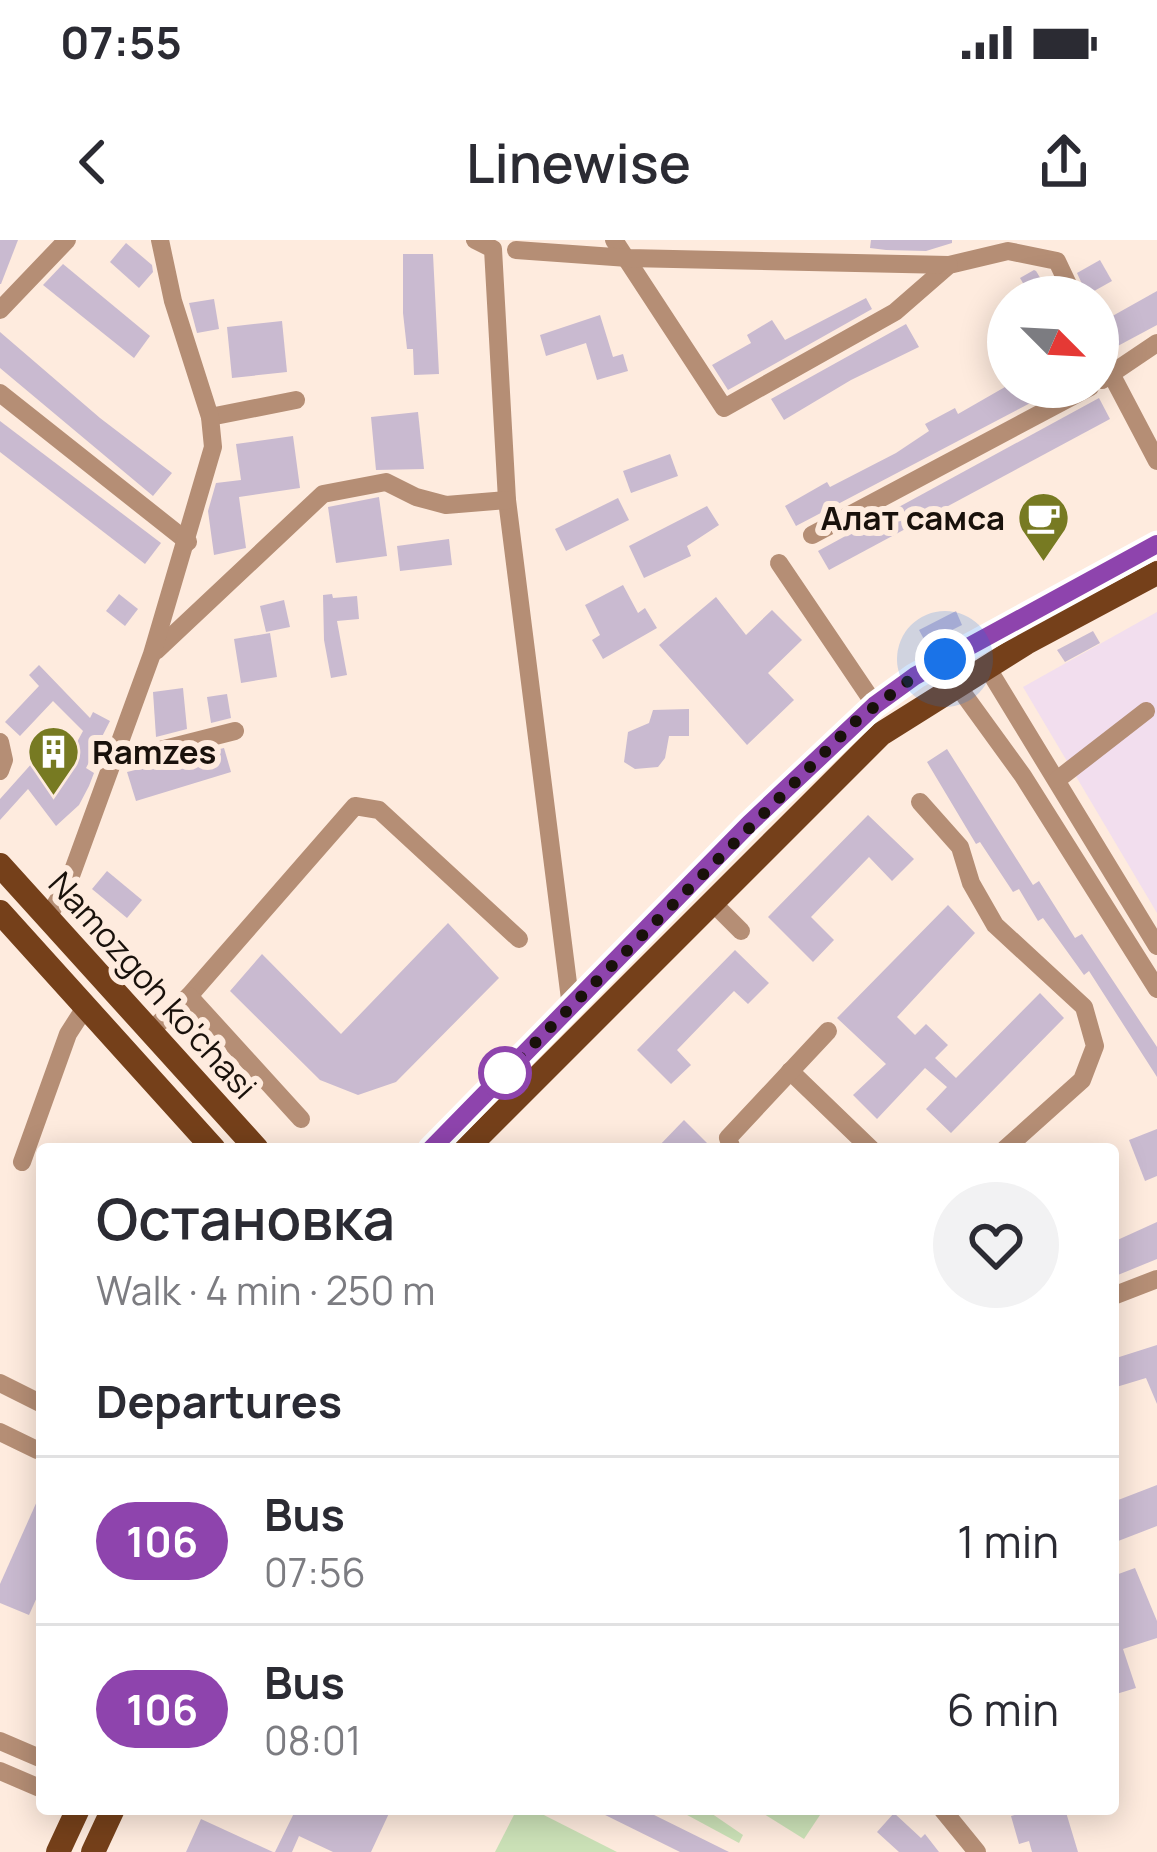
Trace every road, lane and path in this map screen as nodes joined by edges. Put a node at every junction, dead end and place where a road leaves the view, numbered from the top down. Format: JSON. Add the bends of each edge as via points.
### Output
{"nodes":[{"id":1,"x":67,"y":240,"type":"edge"},
{"id":2,"x":160,"y":240,"type":"edge"},
{"id":3,"x":614,"y":240,"type":"edge"},
{"id":4,"x":958,"y":240,"type":"edge"},
{"id":5,"x":484,"y":244,"type":"edge"},
{"id":6,"x":517,"y":245,"type":"edge"},
{"id":7,"x":628,"y":258,"type":"junction"},
{"id":8,"x":957,"y":262,"type":"junction"},
{"id":9,"x":1064,"y":276,"type":"edge"},
{"id":10,"x":0,"y":310,"type":"edge"},
{"id":11,"x":1157,"y":343,"type":"edge"},
{"id":12,"x":1119,"y":369,"type":"edge"},
{"id":13,"x":0,"y":393,"type":"edge"},
{"id":14,"x":296,"y":400,"type":"dead end"},
{"id":15,"x":1119,"y":402,"type":"edge"},
{"id":16,"x":1051,"y":408,"type":"edge"},
{"id":17,"x":210,"y":417,"type":"junction"},
{"id":18,"x":1157,"y":461,"type":"edge"},
{"id":19,"x":507,"y":500,"type":"junction"},
{"id":20,"x":812,"y":535,"type":"dead end"},
{"id":21,"x":188,"y":542,"type":"junction"},
{"id":22,"x":1157,"y":544,"type":"edge"},
{"id":23,"x":779,"y":563,"type":"dead end"},
{"id":24,"x":1157,"y":573,"type":"edge"},
{"id":25,"x":152,"y":654,"type":"junction"},
{"id":26,"x":987,"y":667,"type":"junction"},
{"id":27,"x":957,"y":685,"type":"junction"},
{"id":28,"x":875,"y":705,"type":"junction"},
{"id":29,"x":1146,"y":711,"type":"dead end"},
{"id":30,"x":235,"y":731,"type":"dead end"},
{"id":31,"x":0,"y":742,"type":"edge"},
{"id":32,"x":112,"y":762,"type":"junction"},
{"id":33,"x":0,"y":770,"type":"edge"},
{"id":34,"x":1057,"y":780,"type":"junction"},
{"id":35,"x":920,"y":802,"type":"dead end"},
{"id":36,"x":0,"y":865,"type":"edge"},
{"id":37,"x":711,"y":901,"type":"junction"},
{"id":38,"x":47,"y":918,"type":"junction"},
{"id":39,"x":4,"y":929,"type":"edge"},
{"id":40,"x":741,"y":931,"type":"dead end"},
{"id":41,"x":519,"y":939,"type":"dead end"},
{"id":42,"x":1157,"y":946,"type":"edge"},
{"id":43,"x":1157,"y":989,"type":"edge"},
{"id":44,"x":188,"y":995,"type":"junction"},
{"id":45,"x":86,"y":1006,"type":"junction"},
{"id":46,"x":571,"y":1007,"type":"junction"},
{"id":47,"x":150,"y":1031,"type":"junction"},
{"id":48,"x":828,"y":1031,"type":"dead end"},
{"id":49,"x":790,"y":1071,"type":"junction"},
{"id":50,"x":301,"y":1119,"type":"dead end"},
{"id":51,"x":209,"y":1143,"type":"edge"},
{"id":52,"x":251,"y":1143,"type":"edge"},
{"id":53,"x":437,"y":1143,"type":"edge"},
{"id":54,"x":472,"y":1143,"type":"edge"},
{"id":55,"x":730,"y":1143,"type":"edge"},
{"id":56,"x":865,"y":1143,"type":"edge"},
{"id":57,"x":1012,"y":1143,"type":"edge"},
{"id":58,"x":22,"y":1162,"type":"dead end"},
{"id":59,"x":1157,"y":1279,"type":"edge"},
{"id":60,"x":1119,"y":1294,"type":"edge"},
{"id":61,"x":0,"y":1383,"type":"edge"},
{"id":62,"x":36,"y":1401,"type":"edge"},
{"id":63,"x":0,"y":1432,"type":"edge"},
{"id":64,"x":36,"y":1449,"type":"edge"},
{"id":65,"x":0,"y":1742,"type":"edge"},
{"id":66,"x":36,"y":1757,"type":"edge"},
{"id":67,"x":0,"y":1771,"type":"edge"},
{"id":68,"x":36,"y":1786,"type":"edge"},
{"id":69,"x":75,"y":1815,"type":"edge"},
{"id":70,"x":110,"y":1815,"type":"edge"},
{"id":71,"x":947,"y":1815,"type":"edge"},
{"id":72,"x":58,"y":1852,"type":"edge"},
{"id":73,"x":93,"y":1852,"type":"edge"},
{"id":74,"x":977,"y":1852,"type":"edge"}],
"edges":[{"from":1,"to":10,"type":"street"},
{"from":2,"to":17,"type":"street"},
{"from":3,"to":7,"type":"street"},
{"from":4,"to":8,"type":"street"},
{"from":5,"to":6,"type":"street"},
{"from":5,"to":19,"type":"street"},
{"from":6,"to":7,"type":"street"},
{"from":7,"to":8,"type":"street"},
{"from":7,"to":8,"type":"street","via":[[724,409],[895,312]]},
{"from":8,"to":9,"type":"street","via":[[1008,251],[1057,261]]},
{"from":11,"to":12,"type":"street"},
{"from":13,"to":21,"type":"street"},
{"from":14,"to":17,"type":"street"},
{"from":15,"to":18,"type":"street"},
{"from":16,"to":20,"type":"street"},
{"from":17,"to":21,"type":"street","via":[[213,447]]},
{"from":19,"to":25,"type":"street","via":[[446,506],[386,482],[323,494]]},
{"from":19,"to":46,"type":"street"},
{"from":21,"to":25,"type":"street"},
{"from":22,"to":28,"type":"main road"},
{"from":23,"to":28,"type":"street"},
{"from":24,"to":26,"type":"main road"},
{"from":25,"to":32,"type":"street"},
{"from":26,"to":27,"type":"main road"},
{"from":26,"to":34,"type":"street"},
{"from":27,"to":37,"type":"main road","via":[[881,734]]},
{"from":27,"to":43,"type":"street"},
{"from":28,"to":46,"type":"main road"},
{"from":29,"to":34,"type":"street"},
{"from":30,"to":32,"type":"street"},
{"from":31,"to":33,"type":"street"},
{"from":32,"to":38,"type":"street","via":[[68,884]]},
{"from":34,"to":42,"type":"street"},
{"from":35,"to":57,"type":"street","via":[[960,847],[995,925],[1084,1007],[1095,1046],[1082,1080]]},
{"from":36,"to":38,"type":"main road","name":"Namozgoh ko'chasi"},
{"from":37,"to":40,"type":"street"},
{"from":37,"to":54,"type":"main road"},
{"from":38,"to":47,"type":"main road","name":"Namozgoh ko'chasi"},
{"from":39,"to":45,"type":"main road","name":"Namozgoh ko'chasi"},
{"from":41,"to":44,"type":"street","via":[[379,809],[355,806]]},
{"from":44,"to":47,"type":"street"},
{"from":44,"to":50,"type":"street"},
{"from":45,"to":51,"type":"main road","name":"Namozgoh ko'chasi"},
{"from":45,"to":58,"type":"street","via":[[68,1034]]},
{"from":46,"to":53,"type":"main road"},
{"from":47,"to":52,"type":"main road","name":"Namozgoh ko'chasi"},
{"from":48,"to":49,"type":"street"},
{"from":49,"to":55,"type":"street"},
{"from":49,"to":56,"type":"street"},
{"from":59,"to":60,"type":"street"},
{"from":61,"to":62,"type":"street"},
{"from":63,"to":64,"type":"street"},
{"from":65,"to":66,"type":"street"},
{"from":67,"to":68,"type":"street"},
{"from":69,"to":72,"type":"main road"},
{"from":70,"to":73,"type":"main road"},
{"from":71,"to":74,"type":"street"}]}
